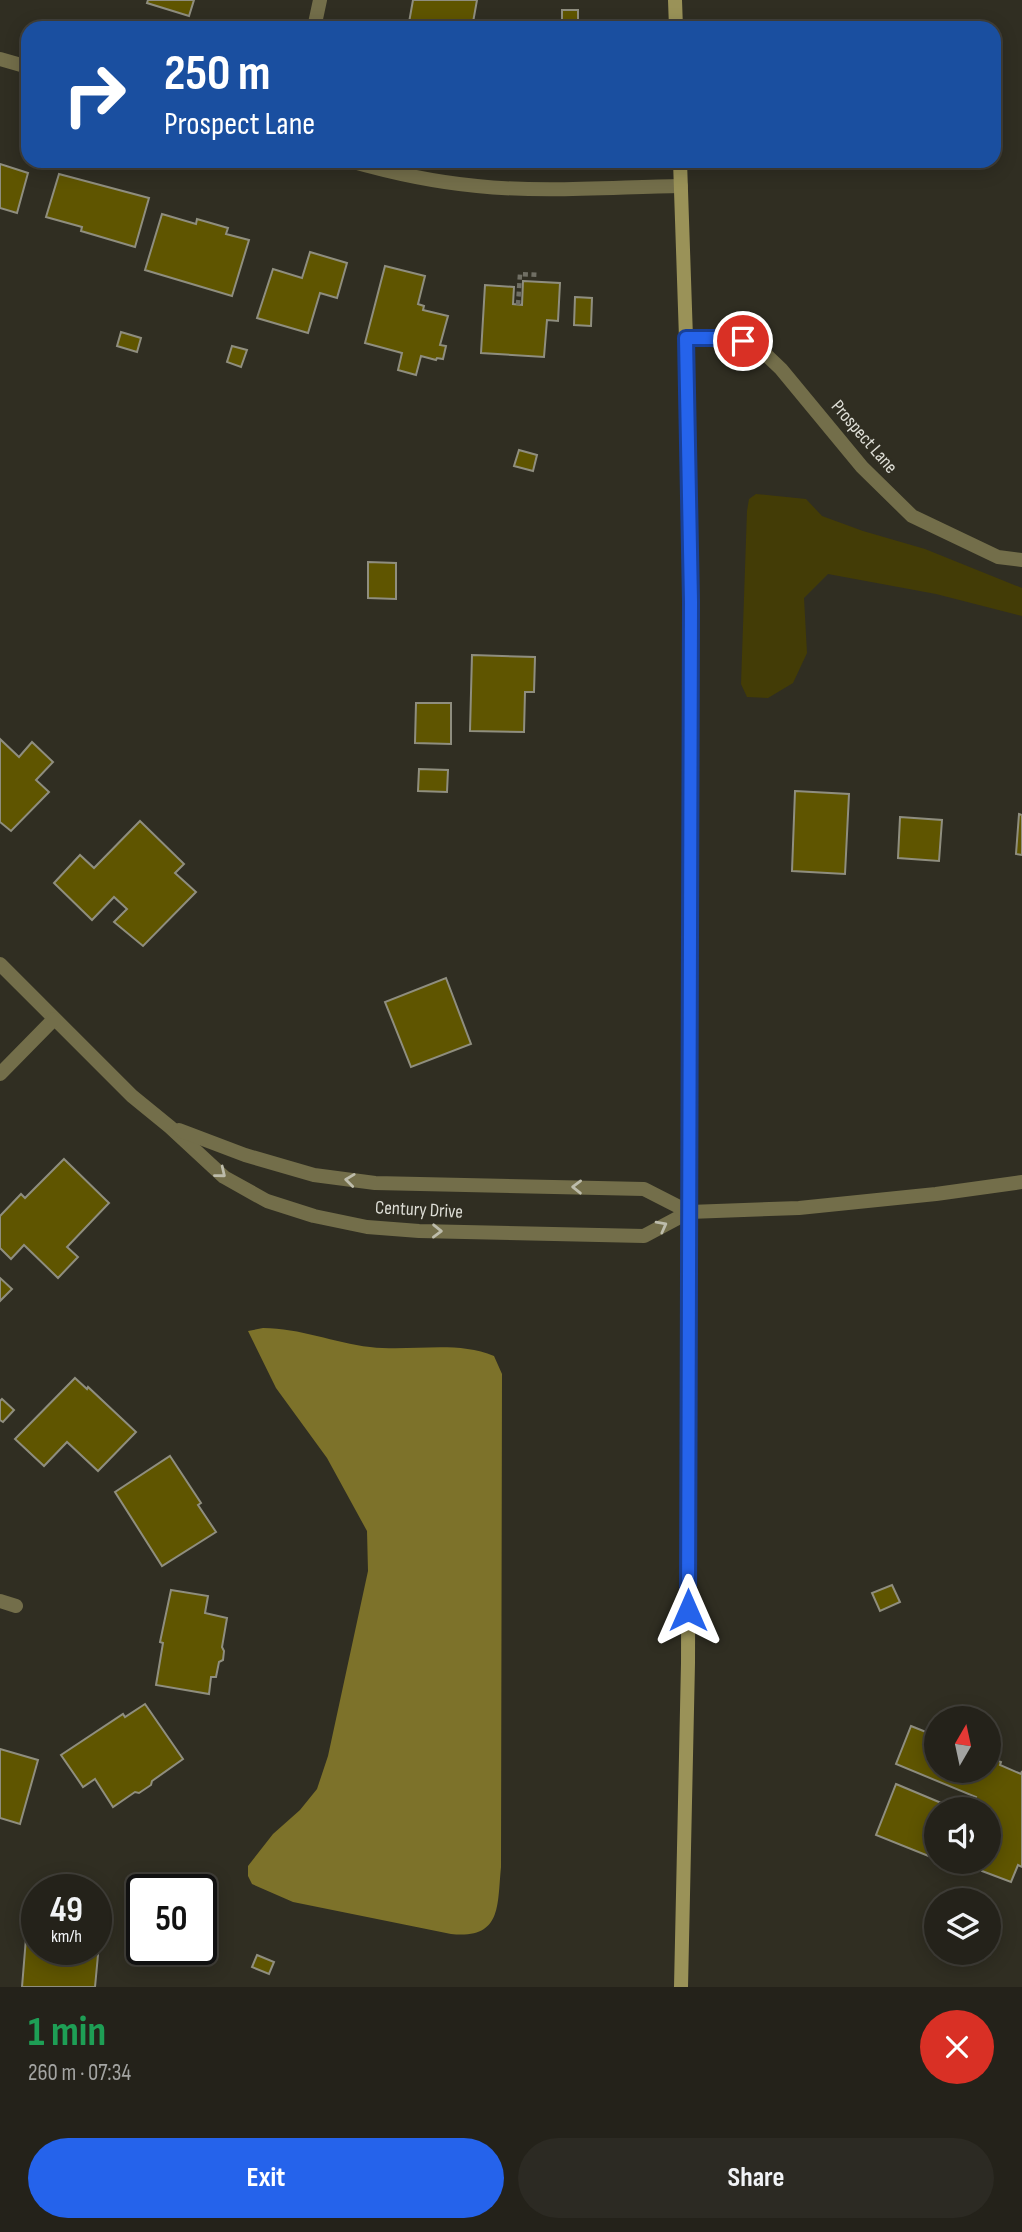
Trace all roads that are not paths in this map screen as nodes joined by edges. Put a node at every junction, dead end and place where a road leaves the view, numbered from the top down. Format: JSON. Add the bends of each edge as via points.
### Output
{"nodes":[{"id":1,"x":320,"y":0,"type":"edge"},
{"id":2,"x":675,"y":0,"type":"edge"},
{"id":3,"x":316,"y":21,"type":"edge"},
{"id":4,"x":676,"y":21,"type":"edge"},
{"id":5,"x":0,"y":59,"type":"edge"},
{"id":6,"x":21,"y":65,"type":"edge"},
{"id":7,"x":379,"y":168,"type":"edge"},
{"id":8,"x":680,"y":168,"type":"edge"},
{"id":9,"x":681,"y":186,"type":"junction"},
{"id":10,"x":686,"y":338,"type":"junction"},
{"id":11,"x":1022,"y":560,"type":"edge"},
{"id":12,"x":0,"y":964,"type":"edge"},
{"id":13,"x":54,"y":1019,"type":"junction"},
{"id":14,"x":0,"y":1074,"type":"edge"},
{"id":15,"x":170,"y":1127,"type":"junction"},
{"id":16,"x":1022,"y":1182,"type":"edge"},
{"id":17,"x":689,"y":1212,"type":"junction"},
{"id":18,"x":0,"y":1601,"type":"edge"},
{"id":19,"x":16,"y":1606,"type":"dead end"},
{"id":20,"x":681,"y":1987,"type":"edge"}],
"edges":[{"from":1,"to":3,"type":"street"},
{"from":2,"to":4,"type":"main road"},
{"from":5,"to":6,"type":"street"},
{"from":7,"to":9,"type":"street","via":[[423,179],[513,189]]},
{"from":8,"to":9,"type":"main road"},
{"from":9,"to":10,"type":"main road"},
{"from":10,"to":11,"type":"street","name":"Prospect Lane","via":[[724,338],[758,348],[862,467],[912,516],[998,557]]},
{"from":10,"to":17,"type":"main road","via":[[691,602]]},
{"from":12,"to":13,"type":"street","name":"Century Drive"},
{"from":13,"to":14,"type":"street"},
{"from":13,"to":15,"type":"street","name":"Century Drive"},
{"from":17,"to":15,"type":"street","name":"Century Drive","one_way":true,"via":[[644,1189],[375,1183],[314,1175]]},
{"from":15,"to":17,"type":"street","name":"Century Drive","one_way":true,"via":[[224,1177],[267,1201],[367,1227],[644,1236]]},
{"from":16,"to":17,"type":"street","name":"Century Drive","via":[[799,1208]]},
{"from":17,"to":20,"type":"main road","via":[[688,1663]]},
{"from":18,"to":19,"type":"street"}]}
